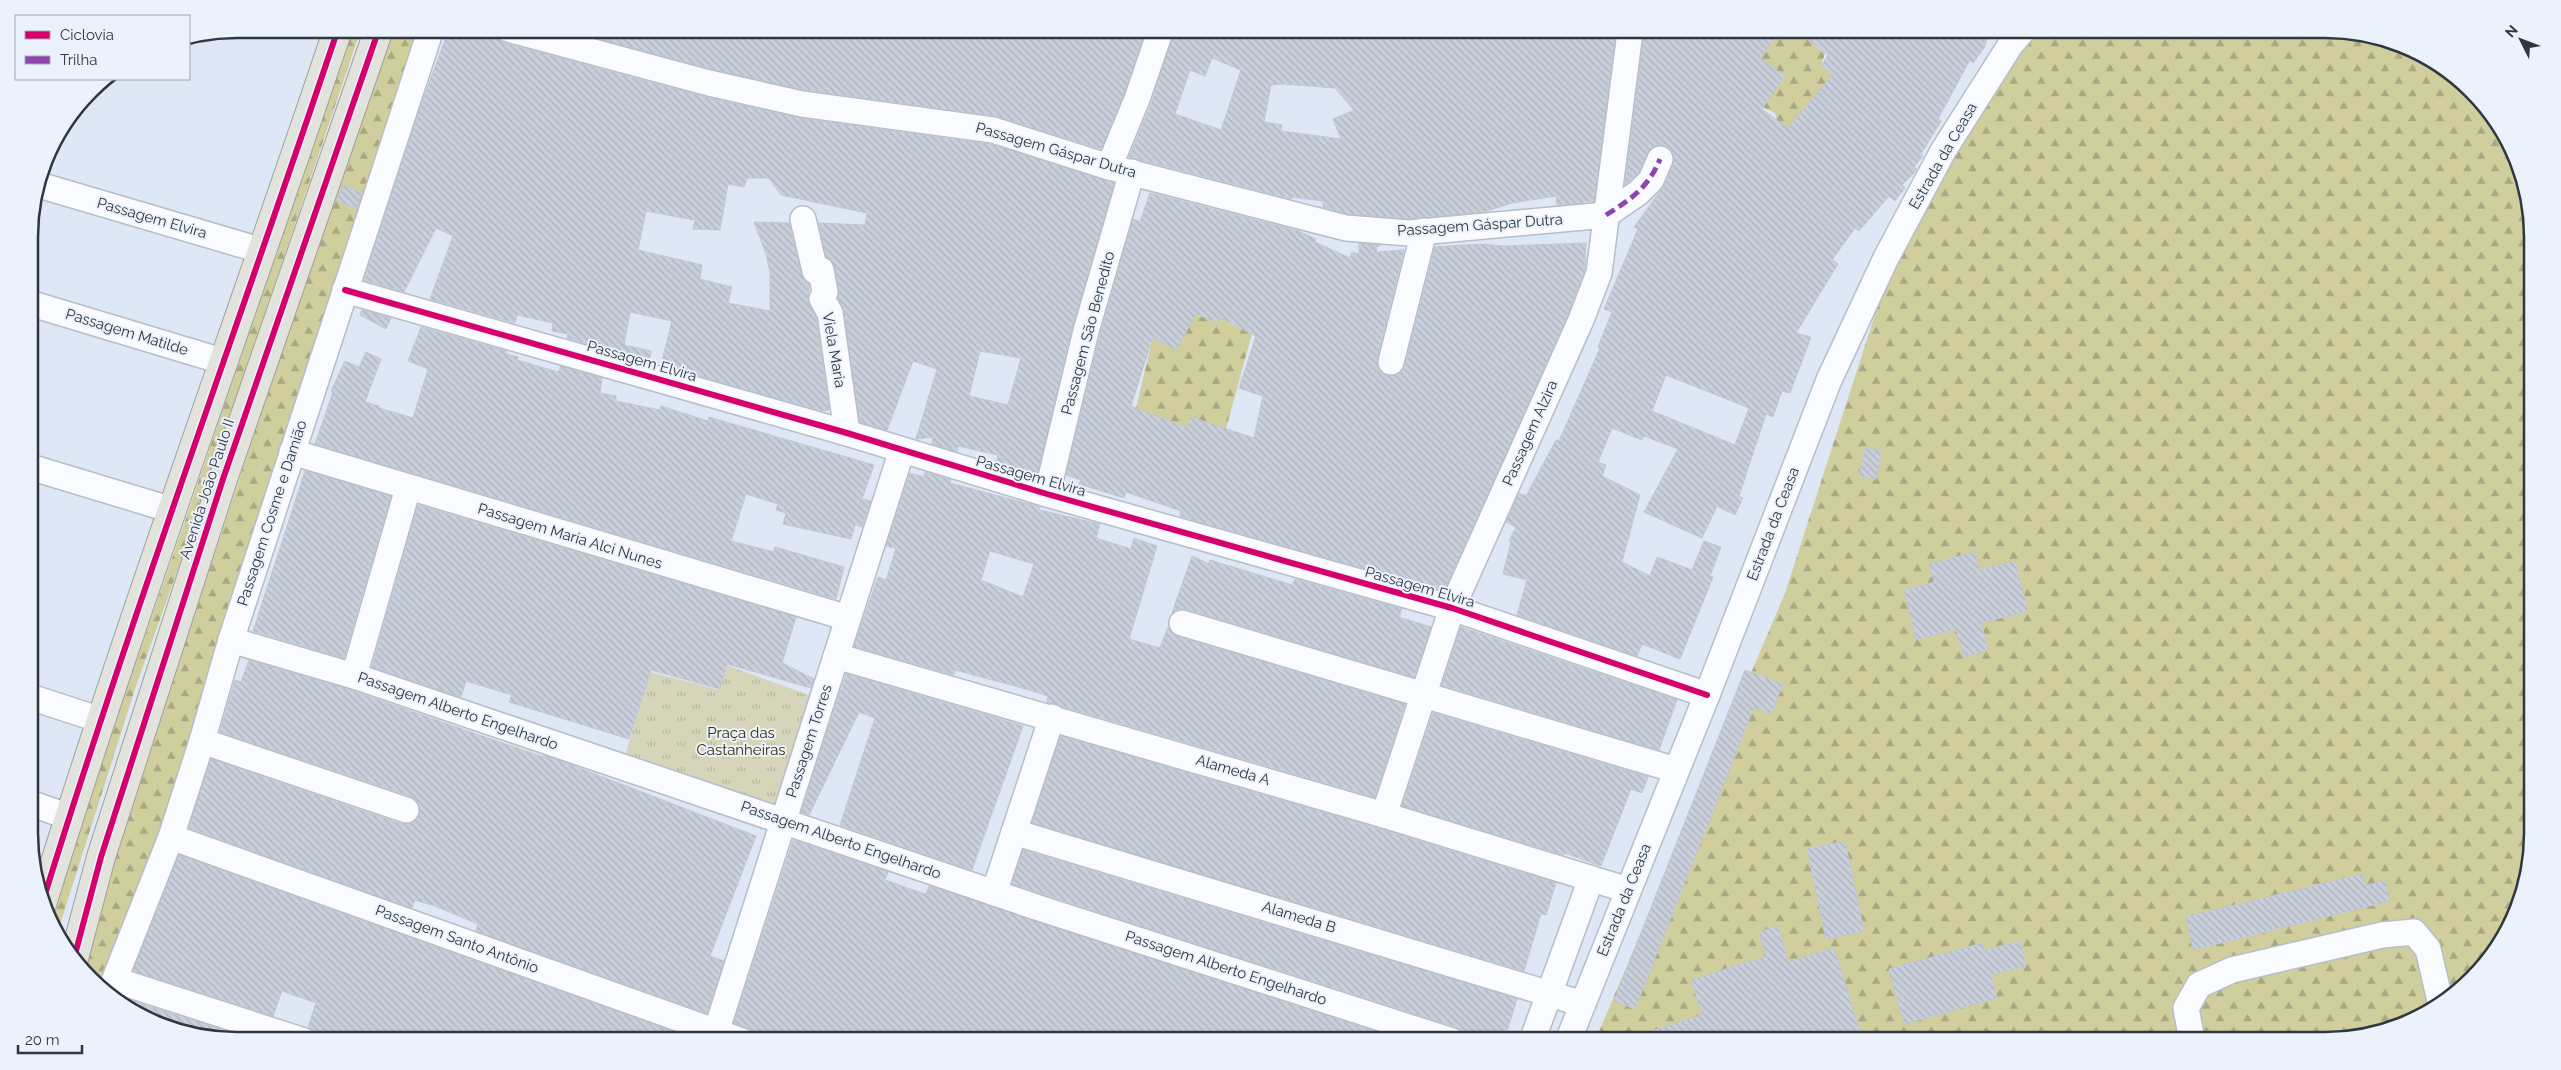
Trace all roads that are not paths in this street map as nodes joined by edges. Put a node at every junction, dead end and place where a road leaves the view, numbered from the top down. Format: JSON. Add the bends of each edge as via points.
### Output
{"nodes":[{"id":1,"x":335,"y":38,"type":"edge"},
{"id":2,"x":376,"y":38,"type":"edge"},
{"id":3,"x":428,"y":38,"type":"edge"},
{"id":4,"x":542,"y":38,"type":"edge"},
{"id":5,"x":1158,"y":38,"type":"edge"},
{"id":6,"x":2013,"y":38,"type":"edge"},
{"id":7,"x":1629,"y":40,"type":"dead end"},
{"id":8,"x":1660,"y":160,"type":"dead end"},
{"id":9,"x":1120,"y":170,"type":"junction"},
{"id":10,"x":44,"y":186,"type":"edge"},
{"id":11,"x":1606,"y":215,"type":"junction"},
{"id":12,"x":803,"y":219,"type":"dead end"},
{"id":13,"x":1424,"y":231,"type":"junction"},
{"id":14,"x":263,"y":251,"type":"junction"},
{"id":15,"x":345,"y":290,"type":"junction"},
{"id":16,"x":38,"y":306,"type":"edge"},
{"id":17,"x":225,"y":362,"type":"junction"},
{"id":18,"x":1390,"y":362,"type":"dead end"},
{"id":19,"x":847,"y":433,"type":"junction"},
{"id":20,"x":902,"y":450,"type":"junction"},
{"id":21,"x":292,"y":452,"type":"junction"},
{"id":22,"x":38,"y":469,"type":"edge"},
{"id":23,"x":408,"y":488,"type":"junction"},
{"id":24,"x":1047,"y":494,"type":"junction"},
{"id":25,"x":172,"y":510,"type":"junction"},
{"id":26,"x":1452,"y":608,"type":"junction"},
{"id":27,"x":848,"y":618,"type":"junction"},
{"id":28,"x":1182,"y":623,"type":"dead end"},
{"id":29,"x":231,"y":640,"type":"junction"},
{"id":30,"x":836,"y":656,"type":"junction"},
{"id":31,"x":354,"y":676,"type":"junction"},
{"id":32,"x":1424,"y":693,"type":"junction"},
{"id":33,"x":1707,"y":695,"type":"junction"},
{"id":34,"x":38,"y":700,"type":"edge"},
{"id":35,"x":1052,"y":717,"type":"junction"},
{"id":36,"x":101,"y":720,"type":"junction"},
{"id":37,"x":202,"y":740,"type":"junction"},
{"id":38,"x":1676,"y":770,"type":"junction"},
{"id":39,"x":38,"y":806,"type":"edge"},
{"id":40,"x":406,"y":810,"type":"dead end"},
{"id":41,"x":1384,"y":815,"type":"junction"},
{"id":42,"x":69,"y":817,"type":"junction"},
{"id":43,"x":784,"y":820,"type":"junction"},
{"id":44,"x":1014,"y":832,"type":"junction"},
{"id":45,"x":171,"y":837,"type":"junction"},
{"id":46,"x":1590,"y":879,"type":"junction"},
{"id":47,"x":1628,"y":890,"type":"junction"},
{"id":48,"x":46,"y":891,"type":"edge"},
{"id":49,"x":994,"y":893,"type":"junction"},
{"id":50,"x":76,"y":951,"type":"edge"},
{"id":51,"x":111,"y":988,"type":"edge"},
{"id":52,"x":1549,"y":992,"type":"junction"},
{"id":53,"x":2439,"y":996,"type":"edge"},
{"id":54,"x":1583,"y":1004,"type":"junction"},
{"id":55,"x":271,"y":1032,"type":"edge"},
{"id":56,"x":716,"y":1032,"type":"joint"},
{"id":57,"x":1424,"y":1032,"type":"edge"},
{"id":58,"x":1535,"y":1032,"type":"edge"},
{"id":59,"x":1572,"y":1032,"type":"edge"},
{"id":60,"x":2190,"y":1032,"type":"edge"}],
"edges":[{"from":1,"to":14,"type":"main road","name":"Avenida João Paulo II"},
{"from":2,"to":50,"type":"main road","name":"Avenida João Paulo II","via":[[220,488],[101,857]]},
{"from":3,"to":15,"type":"street","name":"Passagem Cosme e Damião"},
{"from":4,"to":9,"type":"street","name":"Passagem Gáspar Dutra","via":[[802,104],[993,130]]},
{"from":5,"to":9,"type":"street","name":"Passagem São Benedito","via":[[1137,99]]},
{"from":6,"to":33,"type":"street","name":"Estrada da Ceasa","via":[[1943,151],[1829,380]]},
{"from":7,"to":11,"type":"street","name":"Passagem Alzira"},
{"from":8,"to":11,"type":"street","via":[[1651,180],[1638,194]]},
{"from":9,"to":13,"type":"street","name":"Passagem Gáspar Dutra","via":[[1346,228],[1409,233]]},
{"from":9,"to":24,"type":"street","name":"Passagem São Benedito"},
{"from":10,"to":14,"type":"street","name":"Passagem Elvira"},
{"from":11,"to":13,"type":"street","name":"Passagem Gáspar Dutra"},
{"from":11,"to":26,"type":"street","name":"Passagem Alzira","via":[[1599,273],[1581,320]]},
{"from":12,"to":19,"type":"street","name":"Viela Maria","via":[[815,272],[821,270],[825,292],[822,298],[830,313]]},
{"from":13,"to":18,"type":"street"},
{"from":14,"to":17,"type":"main road","name":"Avenida João Paulo II"},
{"from":15,"to":19,"type":"street","name":"Passagem Elvira"},
{"from":15,"to":21,"type":"street","name":"Passagem Cosme e Damião"},
{"from":16,"to":17,"type":"street","name":"Passagem Matilde"},
{"from":17,"to":25,"type":"main road","name":"Avenida João Paulo II"},
{"from":19,"to":20,"type":"street","name":"Passagem Elvira"},
{"from":20,"to":24,"type":"street","name":"Passagem Elvira"},
{"from":20,"to":27,"type":"street","name":"Passagem Torres"},
{"from":21,"to":23,"type":"street","name":"Passagem Maria Alci Nunes"},
{"from":21,"to":29,"type":"street","name":"Passagem Cosme e Damião"},
{"from":22,"to":25,"type":"street"},
{"from":23,"to":27,"type":"street","name":"Passagem Maria Alci Nunes"},
{"from":23,"to":31,"type":"street"},
{"from":24,"to":26,"type":"street","name":"Passagem Elvira"},
{"from":25,"to":36,"type":"main road","name":"Avenida João Paulo II"},
{"from":26,"to":32,"type":"street","name":"Passagem Alzira"},
{"from":26,"to":33,"type":"street","name":"Passagem Elvira"},
{"from":27,"to":30,"type":"street","name":"Passagem Torres"},
{"from":28,"to":32,"type":"street"},
{"from":29,"to":31,"type":"street","name":"Passagem Alberto Engelhardo"},
{"from":29,"to":37,"type":"street","name":"Passagem Cosme e Damião"},
{"from":30,"to":35,"type":"street","name":"Alameda A"},
{"from":30,"to":43,"type":"street","name":"Passagem Torres"},
{"from":31,"to":43,"type":"street","name":"Passagem Alberto Engelhardo"},
{"from":32,"to":38,"type":"street"},
{"from":32,"to":41,"type":"street","name":"Passagem Alzira"},
{"from":33,"to":38,"type":"street","name":"Estrada da Ceasa"},
{"from":34,"to":36,"type":"street"},
{"from":35,"to":41,"type":"street","name":"Alameda A"},
{"from":35,"to":44,"type":"street"},
{"from":36,"to":42,"type":"main road","name":"Avenida João Paulo II"},
{"from":37,"to":40,"type":"street"},
{"from":37,"to":45,"type":"street","name":"Passagem Cosme e Damião"},
{"from":38,"to":47,"type":"street","name":"Estrada da Ceasa"},
{"from":39,"to":42,"type":"street"},
{"from":41,"to":46,"type":"street","name":"Alameda A"},
{"from":42,"to":48,"type":"main road","name":"Avenida João Paulo II"},
{"from":43,"to":49,"type":"street","name":"Passagem Alberto Engelhardo"},
{"from":43,"to":56,"type":"street","name":"Passagem Torres"},
{"from":44,"to":49,"type":"street"},
{"from":44,"to":52,"type":"street","name":"Alameda B"},
{"from":45,"to":51,"type":"street","name":"Passagem Cosme e Damião"},
{"from":45,"to":56,"type":"street","name":"Passagem Santo Antônio"},
{"from":46,"to":47,"type":"street","name":"Alameda A"},
{"from":46,"to":52,"type":"street"},
{"from":47,"to":54,"type":"street","name":"Estrada da Ceasa"},
{"from":49,"to":57,"type":"street","name":"Passagem Alberto Engelhardo"},
{"from":51,"to":55,"type":"street"},
{"from":52,"to":54,"type":"street","name":"Alameda B"},
{"from":52,"to":58,"type":"street"},
{"from":53,"to":60,"type":"street","via":[[2428,949],[2414,932],[2382,935],[2232,970],[2199,985],[2186,1008]]},
{"from":54,"to":59,"type":"street","name":"Estrada da Ceasa"}]}
